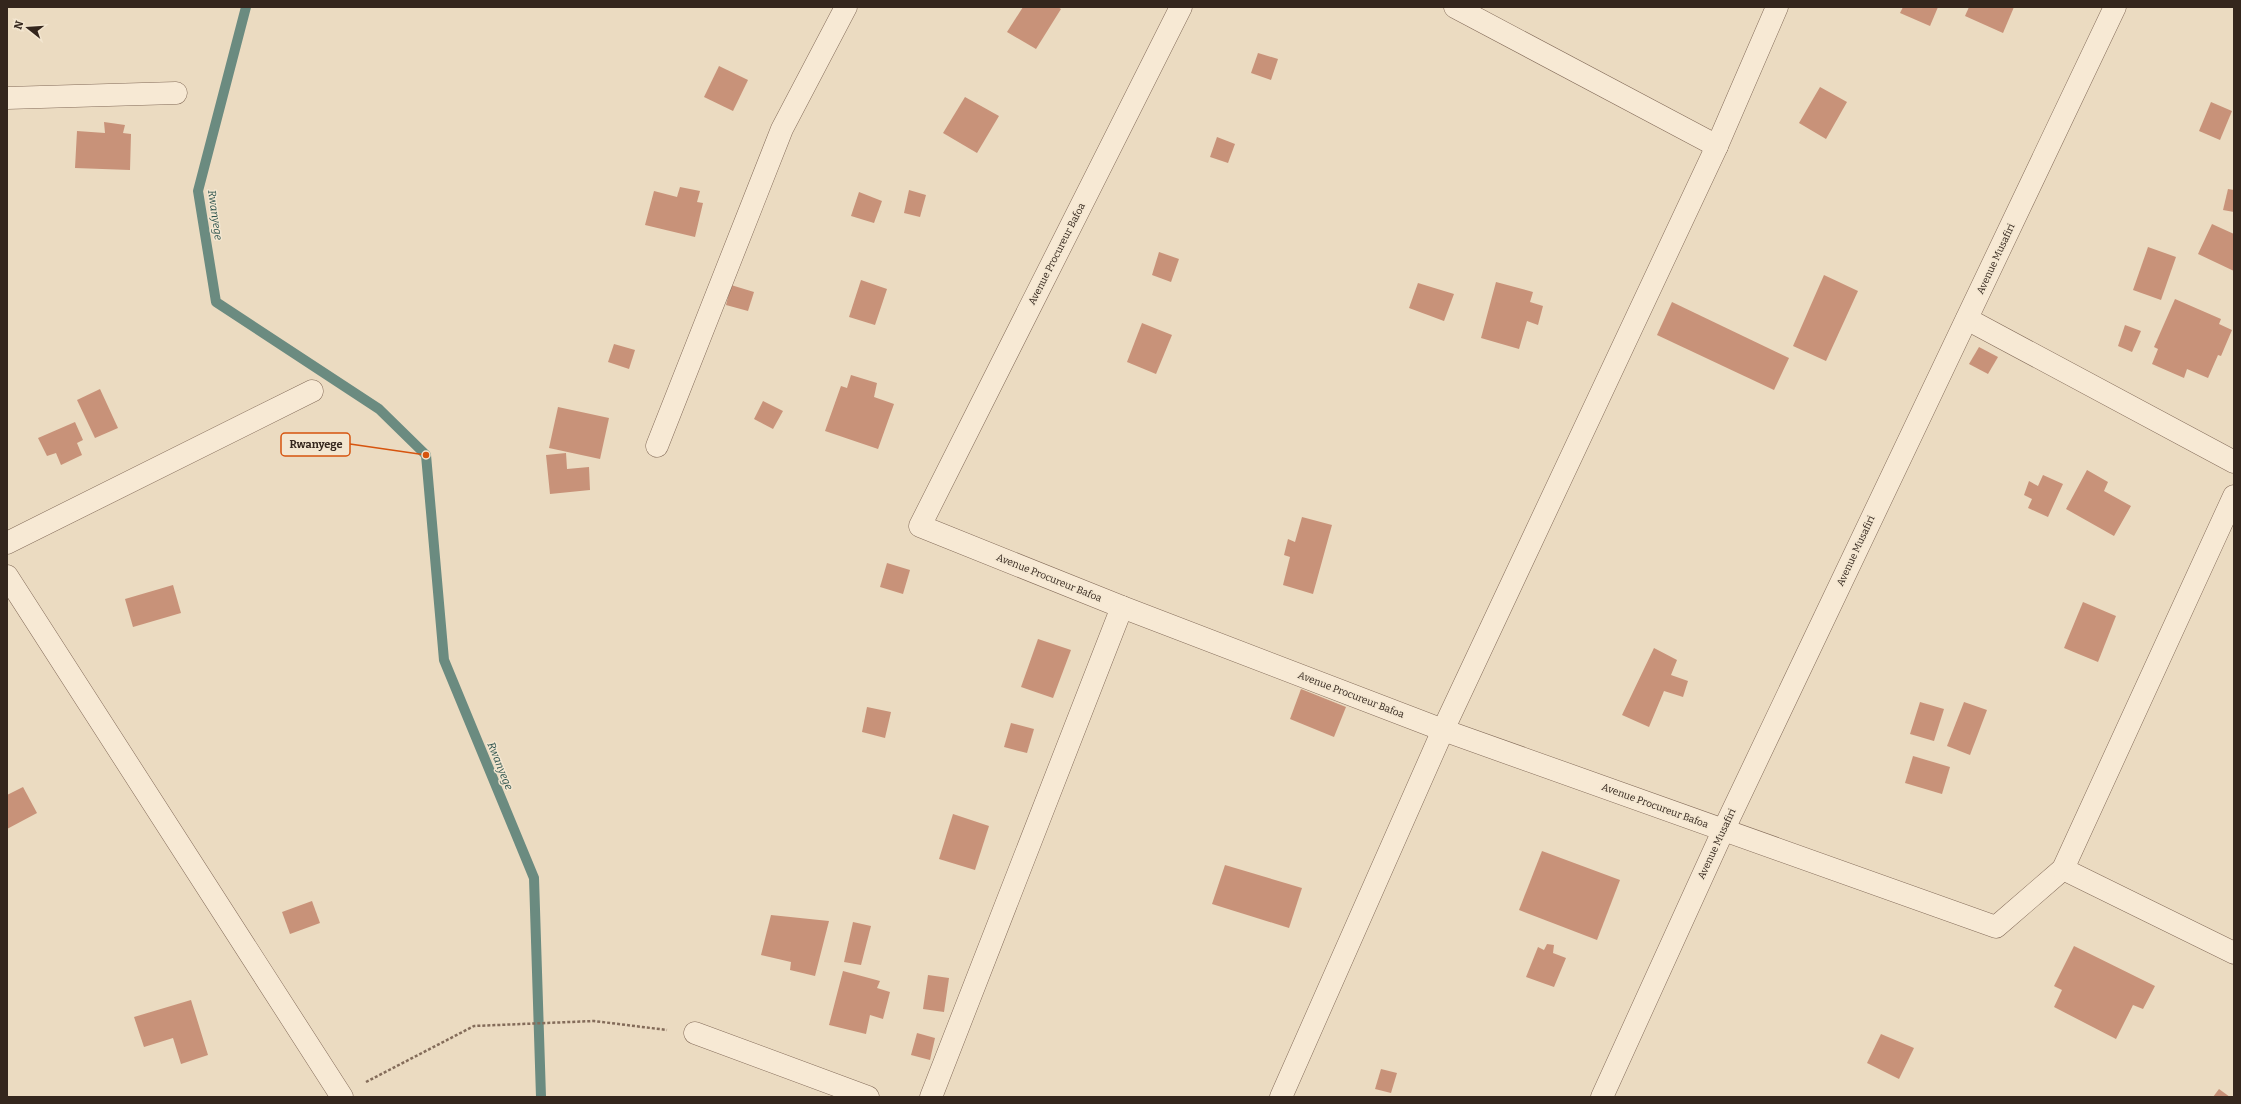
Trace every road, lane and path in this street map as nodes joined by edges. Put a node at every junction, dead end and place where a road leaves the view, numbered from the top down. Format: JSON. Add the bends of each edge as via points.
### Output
{"nodes":[{"id":1,"x":846,"y":7,"type":"edge"},
{"id":2,"x":1181,"y":7,"type":"edge"},
{"id":3,"x":1455,"y":7,"type":"edge"},
{"id":4,"x":1778,"y":7,"type":"edge"},
{"id":5,"x":2115,"y":7,"type":"edge"},
{"id":6,"x":176,"y":93,"type":"dead end"},
{"id":7,"x":7,"y":98,"type":"edge"},
{"id":8,"x":1717,"y":146,"type":"junction"},
{"id":9,"x":1967,"y":319,"type":"junction"},
{"id":10,"x":312,"y":391,"type":"dead end"},
{"id":11,"x":657,"y":446,"type":"dead end"},
{"id":12,"x":2234,"y":462,"type":"edge"},
{"id":13,"x":2234,"y":496,"type":"edge"},
{"id":14,"x":7,"y":542,"type":"edge"},
{"id":15,"x":8,"y":580,"type":"edge"},
{"id":16,"x":1122,"y":607,"type":"junction"},
{"id":17,"x":1443,"y":730,"type":"junction"},
{"id":18,"x":1723,"y":831,"type":"junction"},
{"id":19,"x":2063,"y":869,"type":"junction"},
{"id":20,"x":2234,"y":953,"type":"edge"},
{"id":21,"x":695,"y":1033,"type":"joint"},
{"id":22,"x":340,"y":1096,"type":"edge"},
{"id":23,"x":868,"y":1097,"type":"edge"},
{"id":24,"x":931,"y":1097,"type":"edge"},
{"id":25,"x":1281,"y":1097,"type":"edge"},
{"id":26,"x":1602,"y":1097,"type":"edge"}],
"edges":[{"from":1,"to":11,"type":"street","via":[[782,129]]},
{"from":2,"to":16,"type":"street","name":"Avenue Procureur Bafoa","via":[[920,526]]},
{"from":3,"to":8,"type":"street"},
{"from":4,"to":8,"type":"street"},
{"from":5,"to":9,"type":"street","name":"Avenue Musafiri"},
{"from":6,"to":7,"type":"street"},
{"from":8,"to":17,"type":"street"},
{"from":9,"to":12,"type":"street"},
{"from":9,"to":18,"type":"street","name":"Avenue Musafiri"},
{"from":10,"to":14,"type":"street"},
{"from":13,"to":19,"type":"street"},
{"from":15,"to":22,"type":"street"},
{"from":16,"to":17,"type":"street","name":"Avenue Procureur Bafoa"},
{"from":16,"to":24,"type":"street"},
{"from":17,"to":18,"type":"street","name":"Avenue Procureur Bafoa"},
{"from":17,"to":25,"type":"street"},
{"from":18,"to":19,"type":"street","name":"Avenue Procureur Bafoa","via":[[1996,927]]},
{"from":18,"to":26,"type":"street","name":"Avenue Musafiri"},
{"from":19,"to":20,"type":"street"},
{"from":21,"to":22,"type":"path","via":[[594,1021],[474,1026]]},
{"from":21,"to":23,"type":"street"}]}
